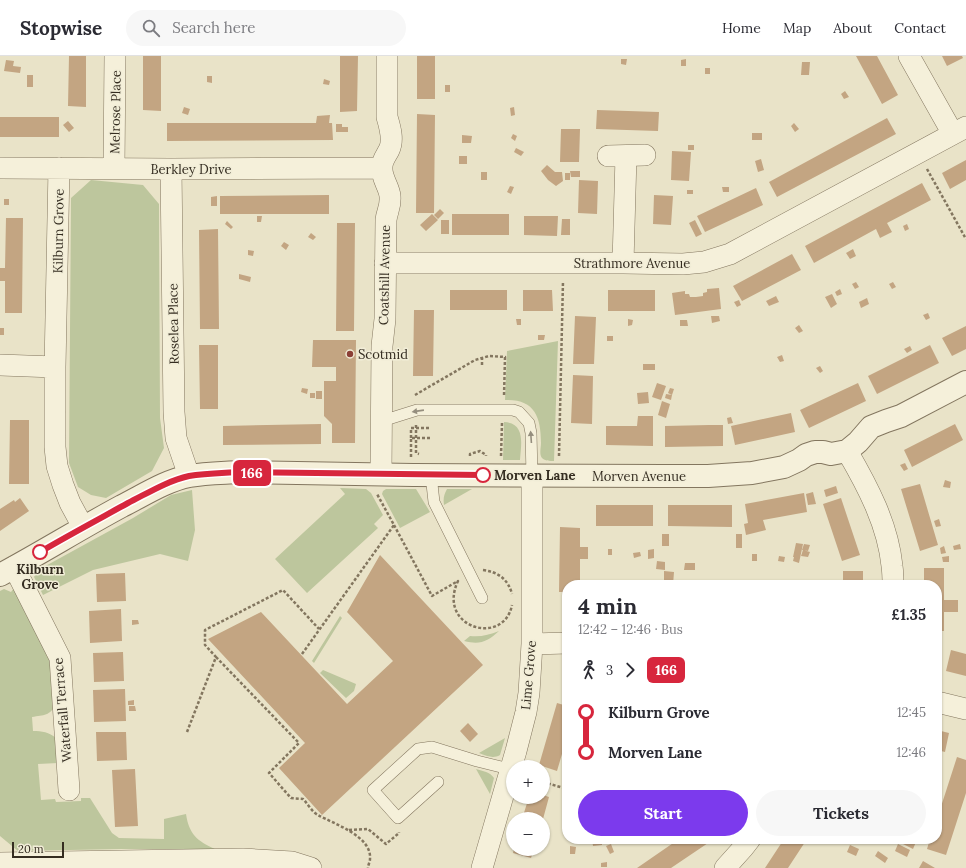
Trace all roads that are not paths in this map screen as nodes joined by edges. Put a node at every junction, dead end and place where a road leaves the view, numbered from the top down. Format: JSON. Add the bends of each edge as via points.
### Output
{"nodes":[{"id":1,"x":115,"y":56,"type":"edge"},
{"id":2,"x":387,"y":56,"type":"edge"},
{"id":3,"x":909,"y":56,"type":"edge"},
{"id":4,"x":959,"y":131,"type":"edge"},
{"id":5,"x":626,"y":156,"type":"dead end"},
{"id":6,"x":0,"y":168,"type":"edge"},
{"id":7,"x":59,"y":168,"type":"junction"},
{"id":8,"x":114,"y":168,"type":"junction"},
{"id":9,"x":381,"y":168,"type":"junction"},
{"id":10,"x":171,"y":169,"type":"junction"},
{"id":11,"x":385,"y":263,"type":"junction"},
{"id":12,"x":622,"y":263,"type":"junction"},
{"id":13,"x":0,"y":364,"type":"edge"},
{"id":14,"x":55,"y":367,"type":"junction"},
{"id":15,"x":966,"y":382,"type":"edge"},
{"id":16,"x":382,"y":421,"type":"junction"},
{"id":17,"x":847,"y":451,"type":"junction"},
{"id":18,"x":431,"y":475,"type":"junction"},
{"id":19,"x":189,"y":476,"type":"junction"},
{"id":20,"x":532,"y":476,"type":"junction"},
{"id":21,"x":379,"y":484,"type":"junction"},
{"id":22,"x":84,"y":527,"type":"junction"},
{"id":23,"x":7,"y":571,"type":"edge"},
{"id":24,"x":893,"y":580,"type":"edge"},
{"id":25,"x":482,"y":598,"type":"dead end"},
{"id":26,"x":562,"y":643,"type":"edge"},
{"id":27,"x":532,"y":644,"type":"junction"},
{"id":28,"x":942,"y":703,"type":"edge"},
{"id":29,"x":966,"y":709,"type":"edge"},
{"id":30,"x":513,"y":760,"type":"edge"},
{"id":31,"x":506,"y":769,"type":"edge"},
{"id":32,"x":438,"y":782,"type":"dead end"},
{"id":33,"x":506,"y":784,"type":"edge"},
{"id":34,"x":69,"y":790,"type":"dead end"},
{"id":35,"x":746,"y":844,"type":"edge"},
{"id":36,"x":0,"y":863,"type":"edge"},
{"id":37,"x":88,"y":864,"type":"edge"},
{"id":38,"x":311,"y":868,"type":"edge"},
{"id":39,"x":482,"y":868,"type":"edge"},
{"id":40,"x":725,"y":868,"type":"edge"}],
"edges":[{"from":1,"to":8,"type":"street","name":"Melrose Place"},
{"from":2,"to":9,"type":"street","via":[[387,117],[391,138]]},
{"from":3,"to":4,"type":"street"},
{"from":4,"to":12,"type":"street","name":"Strathmore Avenue","via":[[730,254],[704,262],[683,264]]},
{"from":5,"to":12,"type":"street"},
{"from":6,"to":7,"type":"street","name":"Berkley Drive"},
{"from":7,"to":8,"type":"street","name":"Berkley Drive"},
{"from":7,"to":14,"type":"street","name":"Kilburn Grove"},
{"from":8,"to":10,"type":"street","name":"Berkley Drive"},
{"from":9,"to":10,"type":"street","name":"Berkley Drive"},
{"from":9,"to":11,"type":"street","name":"Coatshill Avenue","via":[[390,195],[386,218]]},
{"from":10,"to":19,"type":"street","name":"Roselea Place","via":[[174,412],[176,438]]},
{"from":11,"to":12,"type":"street","name":"Strathmore Avenue"},
{"from":11,"to":16,"type":"street","name":"Coatshill Avenue"},
{"from":13,"to":14,"type":"street"},
{"from":14,"to":22,"type":"street","name":"Kilburn Grove","via":[[57,466],[70,503]]},
{"from":15,"to":17,"type":"street","via":[[902,416],[871,427]]},
{"from":20,"to":16,"type":"lane","one_way":true,"via":[[529,423],[519,412],[417,410]]},
{"from":16,"to":21,"type":"street","name":"Coatshill Avenue"},
{"from":17,"to":20,"type":"street","name":"Morven Avenue","via":[[831,454],[815,452],[784,467],[731,475]]},
{"from":17,"to":24,"type":"street","via":[[869,491],[881,520],[892,565]]},
{"from":18,"to":20,"type":"street","name":"Morven Avenue"},
{"from":18,"to":21,"type":"street","name":"Morven Avenue"},
{"from":18,"to":25,"type":"lane","via":[[434,502]]},
{"from":19,"to":21,"type":"street","name":"Morven Avenue","via":[[231,472]]},
{"from":19,"to":22,"type":"street","name":"Morven Avenue","via":[[155,489]]},
{"from":20,"to":27,"type":"street","name":"Lime Grove"},
{"from":22,"to":23,"type":"street","name":"Morven Avenue"},
{"from":23,"to":34,"type":"street","name":"Waterfall Terrace","via":[[60,658]]},
{"from":26,"to":27,"type":"street"},
{"from":27,"to":30,"type":"street","name":"Lime Grove","via":[[527,705]]},
{"from":28,"to":29,"type":"street"},
{"from":31,"to":32,"type":"lane","via":[[432,747],[418,749],[373,790],[398,818]]},
{"from":33,"to":39,"type":"street","name":"Lime Grove"},
{"from":35,"to":40,"type":"street"},
{"from":36,"to":37,"type":"street"},
{"from":37,"to":38,"type":"street","via":[[242,859],[292,862]]}]}
